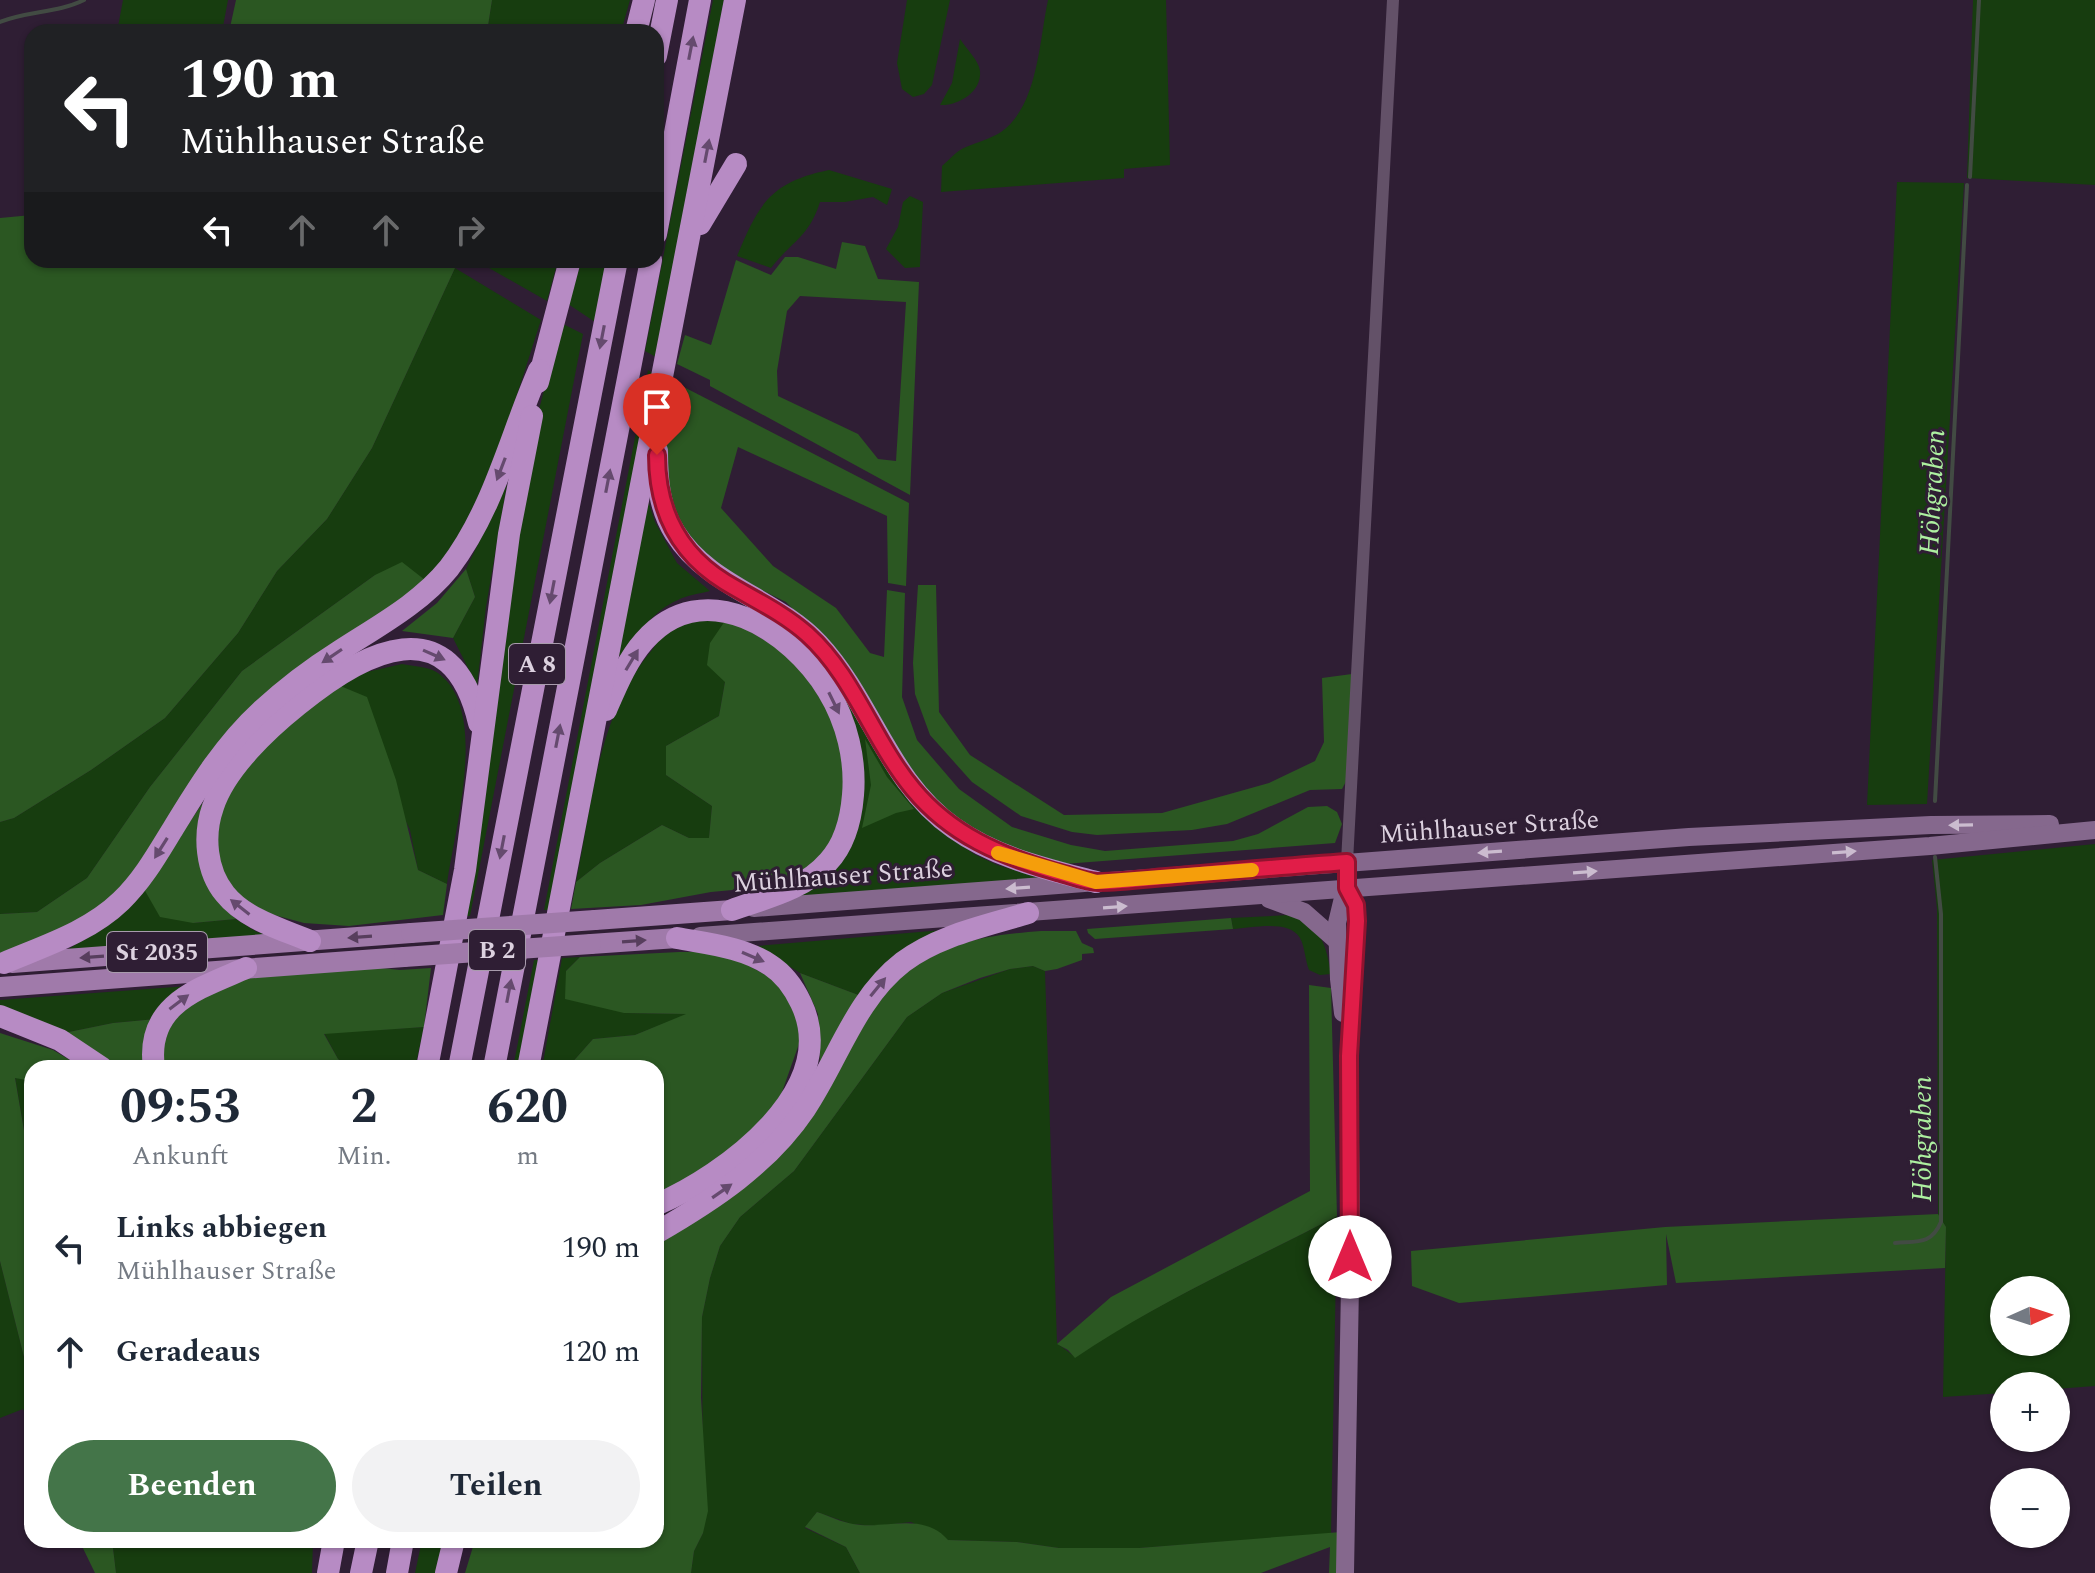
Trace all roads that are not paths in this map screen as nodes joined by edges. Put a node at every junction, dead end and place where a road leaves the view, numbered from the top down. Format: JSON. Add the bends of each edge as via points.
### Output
{"nodes":[{"id":1,"x":644,"y":0,"type":"edge"},
{"id":2,"x":667,"y":0,"type":"edge"},
{"id":3,"x":700,"y":0,"type":"edge"},
{"id":4,"x":735,"y":0,"type":"edge"},
{"id":5,"x":1393,"y":0,"type":"edge"},
{"id":6,"x":638,"y":24,"type":"edge"},
{"id":7,"x":662,"y":24,"type":"edge"},
{"id":8,"x":736,"y":164,"type":"dead end"},
{"id":9,"x":664,"y":191,"type":"edge"},
{"id":10,"x":687,"y":255,"type":"junction"},
{"id":11,"x":568,"y":268,"type":"edge"},
{"id":12,"x":615,"y":268,"type":"edge"},
{"id":13,"x":649,"y":268,"type":"edge"},
{"id":14,"x":539,"y":370,"type":"junction"},
{"id":15,"x":658,"y":400,"type":"junction"},
{"id":16,"x":482,"y":750,"type":"junction"},
{"id":17,"x":588,"y":756,"type":"junction"},
{"id":18,"x":2095,"y":823,"type":"edge"},
{"id":19,"x":2095,"y":830,"type":"edge"},
{"id":20,"x":1347,"y":862,"type":"junction"},
{"id":21,"x":1096,"y":882,"type":"junction"},
{"id":22,"x":1347,"y":888,"type":"junction"},
{"id":23,"x":1258,"y":896,"type":"junction"},
{"id":24,"x":732,"y":910,"type":"junction"},
{"id":25,"x":1028,"y":913,"type":"junction"},
{"id":26,"x":677,"y":938,"type":"junction"},
{"id":27,"x":310,"y":941,"type":"junction"},
{"id":28,"x":1337,"y":941,"type":"junction"},
{"id":29,"x":2,"y":963,"type":"edge"},
{"id":30,"x":246,"y":968,"type":"junction"},
{"id":31,"x":0,"y":987,"type":"edge"},
{"id":32,"x":0,"y":1016,"type":"edge"},
{"id":33,"x":1349,"y":1056,"type":"junction"},
{"id":34,"x":90,"y":1060,"type":"edge"},
{"id":35,"x":154,"y":1060,"type":"edge"},
{"id":36,"x":429,"y":1060,"type":"edge"},
{"id":37,"x":461,"y":1060,"type":"edge"},
{"id":38,"x":496,"y":1060,"type":"edge"},
{"id":39,"x":530,"y":1060,"type":"edge"},
{"id":40,"x":664,"y":1202,"type":"edge"},
{"id":41,"x":664,"y":1228,"type":"edge"},
{"id":42,"x":323,"y":1548,"type":"edge"},
{"id":43,"x":332,"y":1548,"type":"edge"},
{"id":44,"x":366,"y":1548,"type":"edge"},
{"id":45,"x":402,"y":1548,"type":"edge"},
{"id":46,"x":452,"y":1548,"type":"edge"},
{"id":47,"x":325,"y":1573,"type":"edge"},
{"id":48,"x":361,"y":1573,"type":"edge"},
{"id":49,"x":397,"y":1573,"type":"edge"},
{"id":50,"x":446,"y":1573,"type":"edge"},
{"id":51,"x":1345,"y":1573,"type":"edge"}],
"edges":[{"from":1,"to":6,"type":"highway"},
{"from":2,"to":7,"type":"highway"},
{"from":9,"to":3,"type":"highway","one_way":true},
{"from":10,"to":4,"type":"highway","one_way":true},
{"from":5,"to":20,"type":"street"},
{"from":8,"to":10,"type":"highway"},
{"from":10,"to":15,"type":"highway"},
{"from":11,"to":14,"type":"highway"},
{"from":12,"to":37,"type":"highway","number":"A 8","one_way":true},
{"from":38,"to":13,"type":"highway","number":"A 8","one_way":true},
{"from":14,"to":16,"type":"highway","via":[[509,534]]},
{"from":14,"to":29,"type":"highway","one_way":true,"via":[[490,497],[447,570],[423,594],[298,679],[259,713],[217,762],[151,865],[119,903],[81,930]]},
{"from":15,"to":17,"type":"highway"},
{"from":15,"to":21,"type":"highway","via":[[660,495],[674,532],[691,553],[818,644],[893,763],[938,816],[1002,854]]},
{"from":27,"to":16,"type":"highway","one_way":true,"via":[[243,911],[225,894],[207,853],[213,807],[222,788],[270,727],[345,669],[391,650],[412,648],[443,658],[460,675],[475,707]]},
{"from":16,"to":36,"type":"highway"},
{"from":17,"to":24,"type":"highway","one_way":true,"via":[[635,654],[671,620],[700,611],[732,613],[763,624],[797,651],[829,692],[845,727],[853,768],[849,823],[839,849],[808,880]]},
{"from":17,"to":39,"type":"highway"},
{"from":18,"to":20,"type":"main road","name":"Mühlhauser Straße","number":"St 2035","one_way":true,"via":[[1689,837]]},
{"from":22,"to":19,"type":"main road","name":"Mühlhauser Straße","one_way":true},
{"from":20,"to":21,"type":"main road","name":"Mühlhauser Straße","number":"St 2035"},
{"from":20,"to":22,"type":"main road"},
{"from":21,"to":24,"type":"main road","name":"Mühlhauser Straße","number":"St 2035","one_way":true},
{"from":22,"to":23,"type":"main road","name":"Mühlhauser Straße"},
{"from":22,"to":28,"type":"main road","via":[[1339,906]]},
{"from":22,"to":33,"type":"main road","via":[[1357,921]]},
{"from":25,"to":23,"type":"main road","name":"Mühlhauser Straße","one_way":true},
{"from":23,"to":28,"type":"main road","via":[[1304,912]]},
{"from":24,"to":27,"type":"main road","name":"Mühlhauser Straße","number":"St 2035","one_way":true,"bridge":true},
{"from":25,"to":26,"type":"main road","name":"Mühlhauser Straße"},
{"from":41,"to":25,"type":"highway","one_way":true,"via":[[721,1193],[776,1145],[807,1106],[865,1004],[895,969],[937,943]]},
{"from":30,"to":26,"type":"main road","name":"Mühlhauser Straße","number":"B 2","one_way":true,"bridge":true},
{"from":26,"to":40,"type":"highway","one_way":true,"via":[[741,952],[773,967],[792,986],[810,1041],[798,1084],[761,1135],[715,1174]]},
{"from":27,"to":29,"type":"main road","name":"Mühlhauser Straße","number":"St 2035","one_way":true},
{"from":28,"to":33,"type":"main road"},
{"from":30,"to":31,"type":"main road","name":"Mühlhauser Straße","number":"B 2"},
{"from":35,"to":30,"type":"highway","one_way":true,"via":[[155,1035],[172,1006]]},
{"from":32,"to":34,"type":"highway","via":[[60,1040]]},
{"from":33,"to":51,"type":"main road"},
{"from":42,"to":47,"type":"highway"},
{"from":43,"to":47,"type":"highway"},
{"from":44,"to":48,"type":"highway"},
{"from":45,"to":49,"type":"highway"},
{"from":46,"to":50,"type":"highway"}]}
